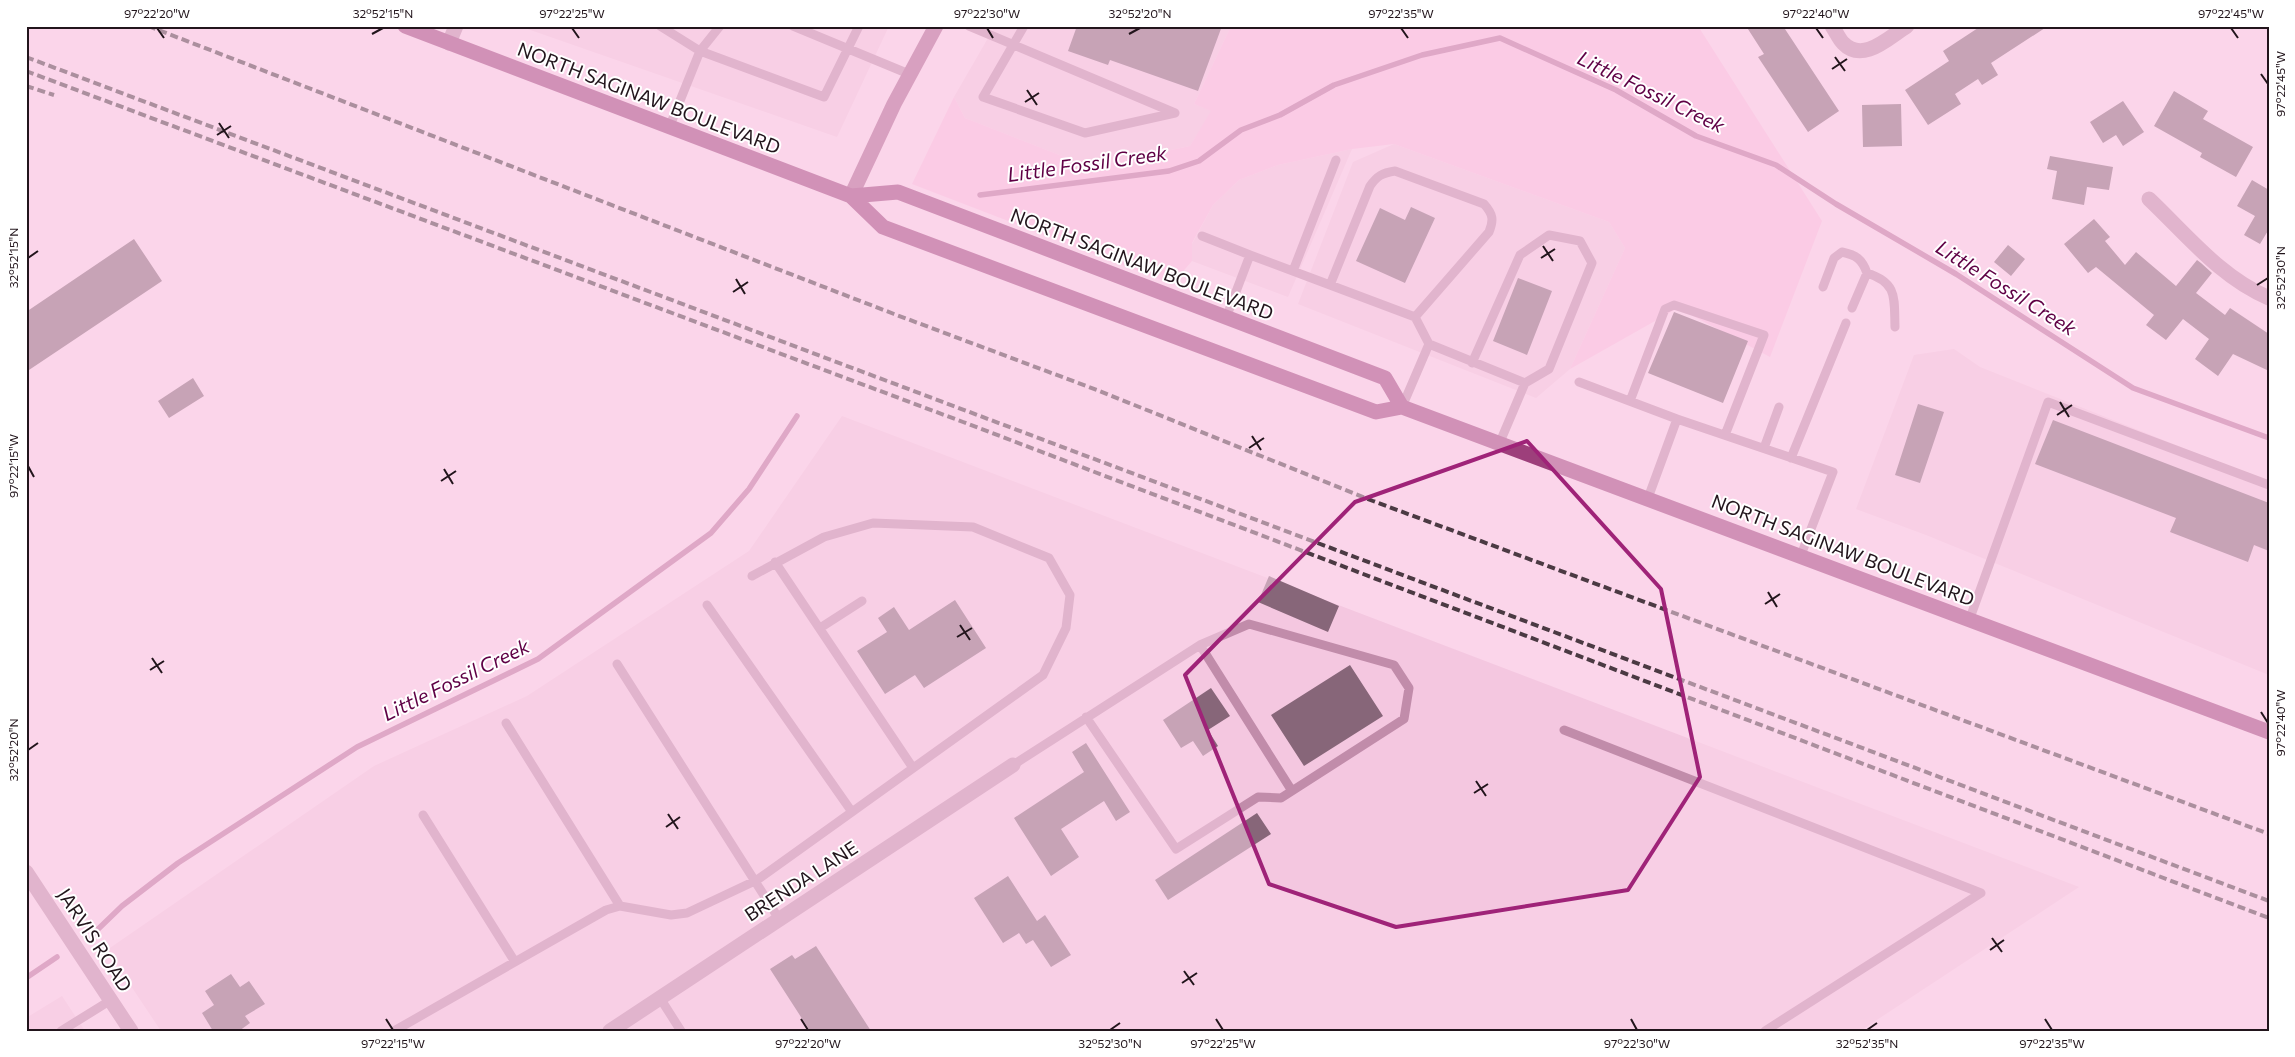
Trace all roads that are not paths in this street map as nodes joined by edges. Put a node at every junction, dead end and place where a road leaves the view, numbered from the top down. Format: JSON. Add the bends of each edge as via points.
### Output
{"nodes":[{"id":1,"x":405,"y":26,"type":"edge"},
{"id":2,"x":456,"y":26,"type":"edge"},
{"id":3,"x":660,"y":26,"type":"edge"},
{"id":4,"x":720,"y":26,"type":"edge"},
{"id":5,"x":793,"y":26,"type":"edge"},
{"id":6,"x":859,"y":26,"type":"edge"},
{"id":7,"x":936,"y":26,"type":"edge"},
{"id":8,"x":969,"y":26,"type":"edge"},
{"id":9,"x":1024,"y":26,"type":"edge"},
{"id":10,"x":1832,"y":26,"type":"edge"},
{"id":11,"x":1907,"y":26,"type":"edge"},
{"id":12,"x":449,"y":43,"type":"junction"},
{"id":13,"x":1013,"y":46,"type":"junction"},
{"id":14,"x":849,"y":49,"type":"junction"},
{"id":15,"x":700,"y":51,"type":"junction"},
{"id":16,"x":909,"y":74,"type":"junction"},
{"id":17,"x":669,"y":128,"type":"junction"},
{"id":18,"x":1336,"y":160,"type":"dead end"},
{"id":19,"x":852,"y":196,"type":"junction"},
{"id":20,"x":2150,"y":199,"type":"dead end"},
{"id":21,"x":1202,"y":236,"type":"dead end"},
{"id":22,"x":1250,"y":255,"type":"junction"},
{"id":23,"x":1293,"y":271,"type":"junction"},
{"id":24,"x":1867,"y":273,"type":"junction"},
{"id":25,"x":1330,"y":285,"type":"junction"},
{"id":26,"x":1823,"y":287,"type":"dead end"},
{"id":27,"x":2269,"y":298,"type":"edge"},
{"id":28,"x":1852,"y":308,"type":"dead end"},
{"id":29,"x":1415,"y":317,"type":"junction"},
{"id":30,"x":1226,"y":318,"type":"junction"},
{"id":31,"x":1846,"y":323,"type":"dead end"},
{"id":32,"x":1895,"y":327,"type":"dead end"},
{"id":33,"x":1429,"y":344,"type":"junction"},
{"id":34,"x":1472,"y":362,"type":"junction"},
{"id":35,"x":1579,"y":382,"type":"dead end"},
{"id":36,"x":1525,"y":383,"type":"junction"},
{"id":37,"x":1630,"y":401,"type":"junction"},
{"id":38,"x":1402,"y":407,"type":"junction"},
{"id":39,"x":1779,"y":407,"type":"dead end"},
{"id":40,"x":1677,"y":419,"type":"junction"},
{"id":41,"x":1725,"y":435,"type":"junction"},
{"id":42,"x":1500,"y":442,"type":"junction"},
{"id":43,"x":1764,"y":448,"type":"junction"},
{"id":44,"x":1791,"y":458,"type":"junction"},
{"id":45,"x":2269,"y":485,"type":"edge"},
{"id":46,"x":1648,"y":498,"type":"junction"},
{"id":47,"x":1801,"y":555,"type":"junction"},
{"id":48,"x":775,"y":562,"type":"junction"},
{"id":49,"x":752,"y":576,"type":"dead end"},
{"id":50,"x":862,"y":601,"type":"dead end"},
{"id":51,"x":707,"y":605,"type":"dead end"},
{"id":52,"x":1970,"y":618,"type":"junction"},
{"id":53,"x":820,"y":628,"type":"junction"},
{"id":54,"x":1200,"y":645,"type":"junction"},
{"id":55,"x":617,"y":664,"type":"dead end"},
{"id":56,"x":1086,"y":717,"type":"junction"},
{"id":57,"x":506,"y":722,"type":"dead end"},
{"id":58,"x":1564,"y":730,"type":"dead end"},
{"id":59,"x":2269,"y":732,"type":"edge"},
{"id":60,"x":1013,"y":765,"type":"joint"},
{"id":61,"x":913,"y":768,"type":"junction"},
{"id":62,"x":1292,"y":791,"type":"junction"},
{"id":63,"x":852,"y":812,"type":"junction"},
{"id":64,"x":423,"y":815,"type":"dead end"},
{"id":65,"x":26,"y":872,"type":"edge"},
{"id":66,"x":757,"y":880,"type":"junction"},
{"id":67,"x":620,"y":906,"type":"junction"},
{"id":68,"x":780,"y":919,"type":"junction"},
{"id":69,"x":515,"y":962,"type":"junction"},
{"id":70,"x":660,"y":998,"type":"junction"},
{"id":71,"x":111,"y":1000,"type":"junction"},
{"id":72,"x":61,"y":1031,"type":"edge"},
{"id":73,"x":131,"y":1031,"type":"edge"},
{"id":74,"x":394,"y":1031,"type":"edge"},
{"id":75,"x":610,"y":1031,"type":"edge"},
{"id":76,"x":681,"y":1031,"type":"edge"},
{"id":77,"x":1765,"y":1031,"type":"edge"}],
"edges":[{"from":1,"to":12,"type":"main road","name":"NORTH SAGINAW BOULEVARD"},
{"from":2,"to":12,"type":"street"},
{"from":3,"to":15,"type":"lane"},
{"from":4,"to":15,"type":"lane"},
{"from":5,"to":14,"type":"lane"},
{"from":6,"to":14,"type":"lane"},
{"from":7,"to":16,"type":"main road"},
{"from":8,"to":13,"type":"lane"},
{"from":9,"to":13,"type":"lane"},
{"from":10,"to":11,"type":"street","via":[[1844,44],[1857,51],[1868,52]]},
{"from":12,"to":17,"type":"main road","name":"NORTH SAGINAW BOULEVARD"},
{"from":13,"to":13,"type":"lane","via":[[1022,50],[1175,113],[1085,133],[983,97]]},
{"from":14,"to":15,"type":"lane","via":[[824,97]]},
{"from":14,"to":16,"type":"lane"},
{"from":15,"to":17,"type":"lane"},
{"from":16,"to":19,"type":"main road"},
{"from":17,"to":19,"type":"main road","name":"NORTH SAGINAW BOULEVARD"},
{"from":18,"to":23,"type":"lane"},
{"from":19,"to":30,"type":"main road","name":"NORTH SAGINAW BOULEVARD","via":[[898,192]]},
{"from":19,"to":38,"type":"main road","name":"NORTH SAGINAW BOULEVARD","via":[[884,227],[1376,412]]},
{"from":20,"to":27,"type":"street","via":[[2227,274]]},
{"from":21,"to":22,"type":"lane"},
{"from":22,"to":23,"type":"lane"},
{"from":22,"to":30,"type":"lane"},
{"from":23,"to":25,"type":"lane"},
{"from":24,"to":26,"type":"lane","via":[[1864,263],[1855,255],[1842,252],[1834,258]]},
{"from":24,"to":28,"type":"lane"},
{"from":24,"to":32,"type":"lane","via":[[1880,277],[1891,287]]},
{"from":25,"to":29,"type":"lane"},
{"from":25,"to":29,"type":"lane","via":[[1376,177],[1395,171],[1484,204],[1494,221],[1489,232]]},
{"from":29,"to":33,"type":"lane"},
{"from":30,"to":38,"type":"main road","name":"NORTH SAGINAW BOULEVARD","via":[[1384,378]]},
{"from":31,"to":44,"type":"lane"},
{"from":33,"to":34,"type":"lane"},
{"from":33,"to":38,"type":"lane"},
{"from":34,"to":36,"type":"lane"},
{"from":34,"to":36,"type":"lane","via":[[1520,255],[1549,235],[1580,242],[1592,263],[1549,369]]},
{"from":35,"to":37,"type":"lane"},
{"from":36,"to":42,"type":"lane"},
{"from":37,"to":40,"type":"lane"},
{"from":37,"to":41,"type":"lane","via":[[1665,308],[1674,305],[1764,335]]},
{"from":38,"to":42,"type":"main road","name":"NORTH SAGINAW BOULEVARD"},
{"from":39,"to":43,"type":"lane"},
{"from":40,"to":41,"type":"lane"},
{"from":40,"to":46,"type":"lane"},
{"from":41,"to":43,"type":"lane"},
{"from":42,"to":46,"type":"main road","name":"NORTH SAGINAW BOULEVARD"},
{"from":43,"to":44,"type":"lane"},
{"from":44,"to":47,"type":"lane","via":[[1833,472]]},
{"from":45,"to":52,"type":"lane","via":[[2048,402]]},
{"from":46,"to":47,"type":"main road","name":"NORTH SAGINAW BOULEVARD"},
{"from":47,"to":52,"type":"main road","name":"NORTH SAGINAW BOULEVARD"},
{"from":48,"to":49,"type":"lane"},
{"from":48,"to":53,"type":"lane"},
{"from":48,"to":61,"type":"lane","via":[[824,537],[873,523],[973,527],[1049,558],[1070,595],[1066,628],[1043,675]]},
{"from":50,"to":53,"type":"lane"},
{"from":51,"to":63,"type":"lane"},
{"from":52,"to":59,"type":"main road","name":"NORTH SAGINAW BOULEVARD"},
{"from":53,"to":61,"type":"lane"},
{"from":54,"to":56,"type":"lane"},
{"from":54,"to":62,"type":"lane"},
{"from":54,"to":62,"type":"lane","via":[[1249,624],[1394,665],[1409,688],[1404,719]]},
{"from":55,"to":66,"type":"lane"},
{"from":56,"to":60,"type":"lane"},
{"from":56,"to":62,"type":"lane","via":[[1176,849],[1258,797],[1281,798]]},
{"from":57,"to":67,"type":"lane"},
{"from":58,"to":77,"type":"lane","via":[[1981,893]]},
{"from":60,"to":68,"type":"street","name":"BRENDA LANE"},
{"from":61,"to":63,"type":"lane"},
{"from":63,"to":66,"type":"lane"},
{"from":64,"to":69,"type":"lane"},
{"from":65,"to":71,"type":"street","name":"JARVIS ROAD"},
{"from":66,"to":67,"type":"lane","via":[[687,914],[671,915]]},
{"from":66,"to":68,"type":"lane"},
{"from":67,"to":69,"type":"lane","via":[[606,910]]},
{"from":68,"to":70,"type":"street","name":"BRENDA LANE"},
{"from":69,"to":74,"type":"lane"},
{"from":70,"to":75,"type":"street","name":"BRENDA LANE"},
{"from":70,"to":76,"type":"lane"},
{"from":71,"to":72,"type":"lane"},
{"from":71,"to":73,"type":"street","name":"JARVIS ROAD"}]}
